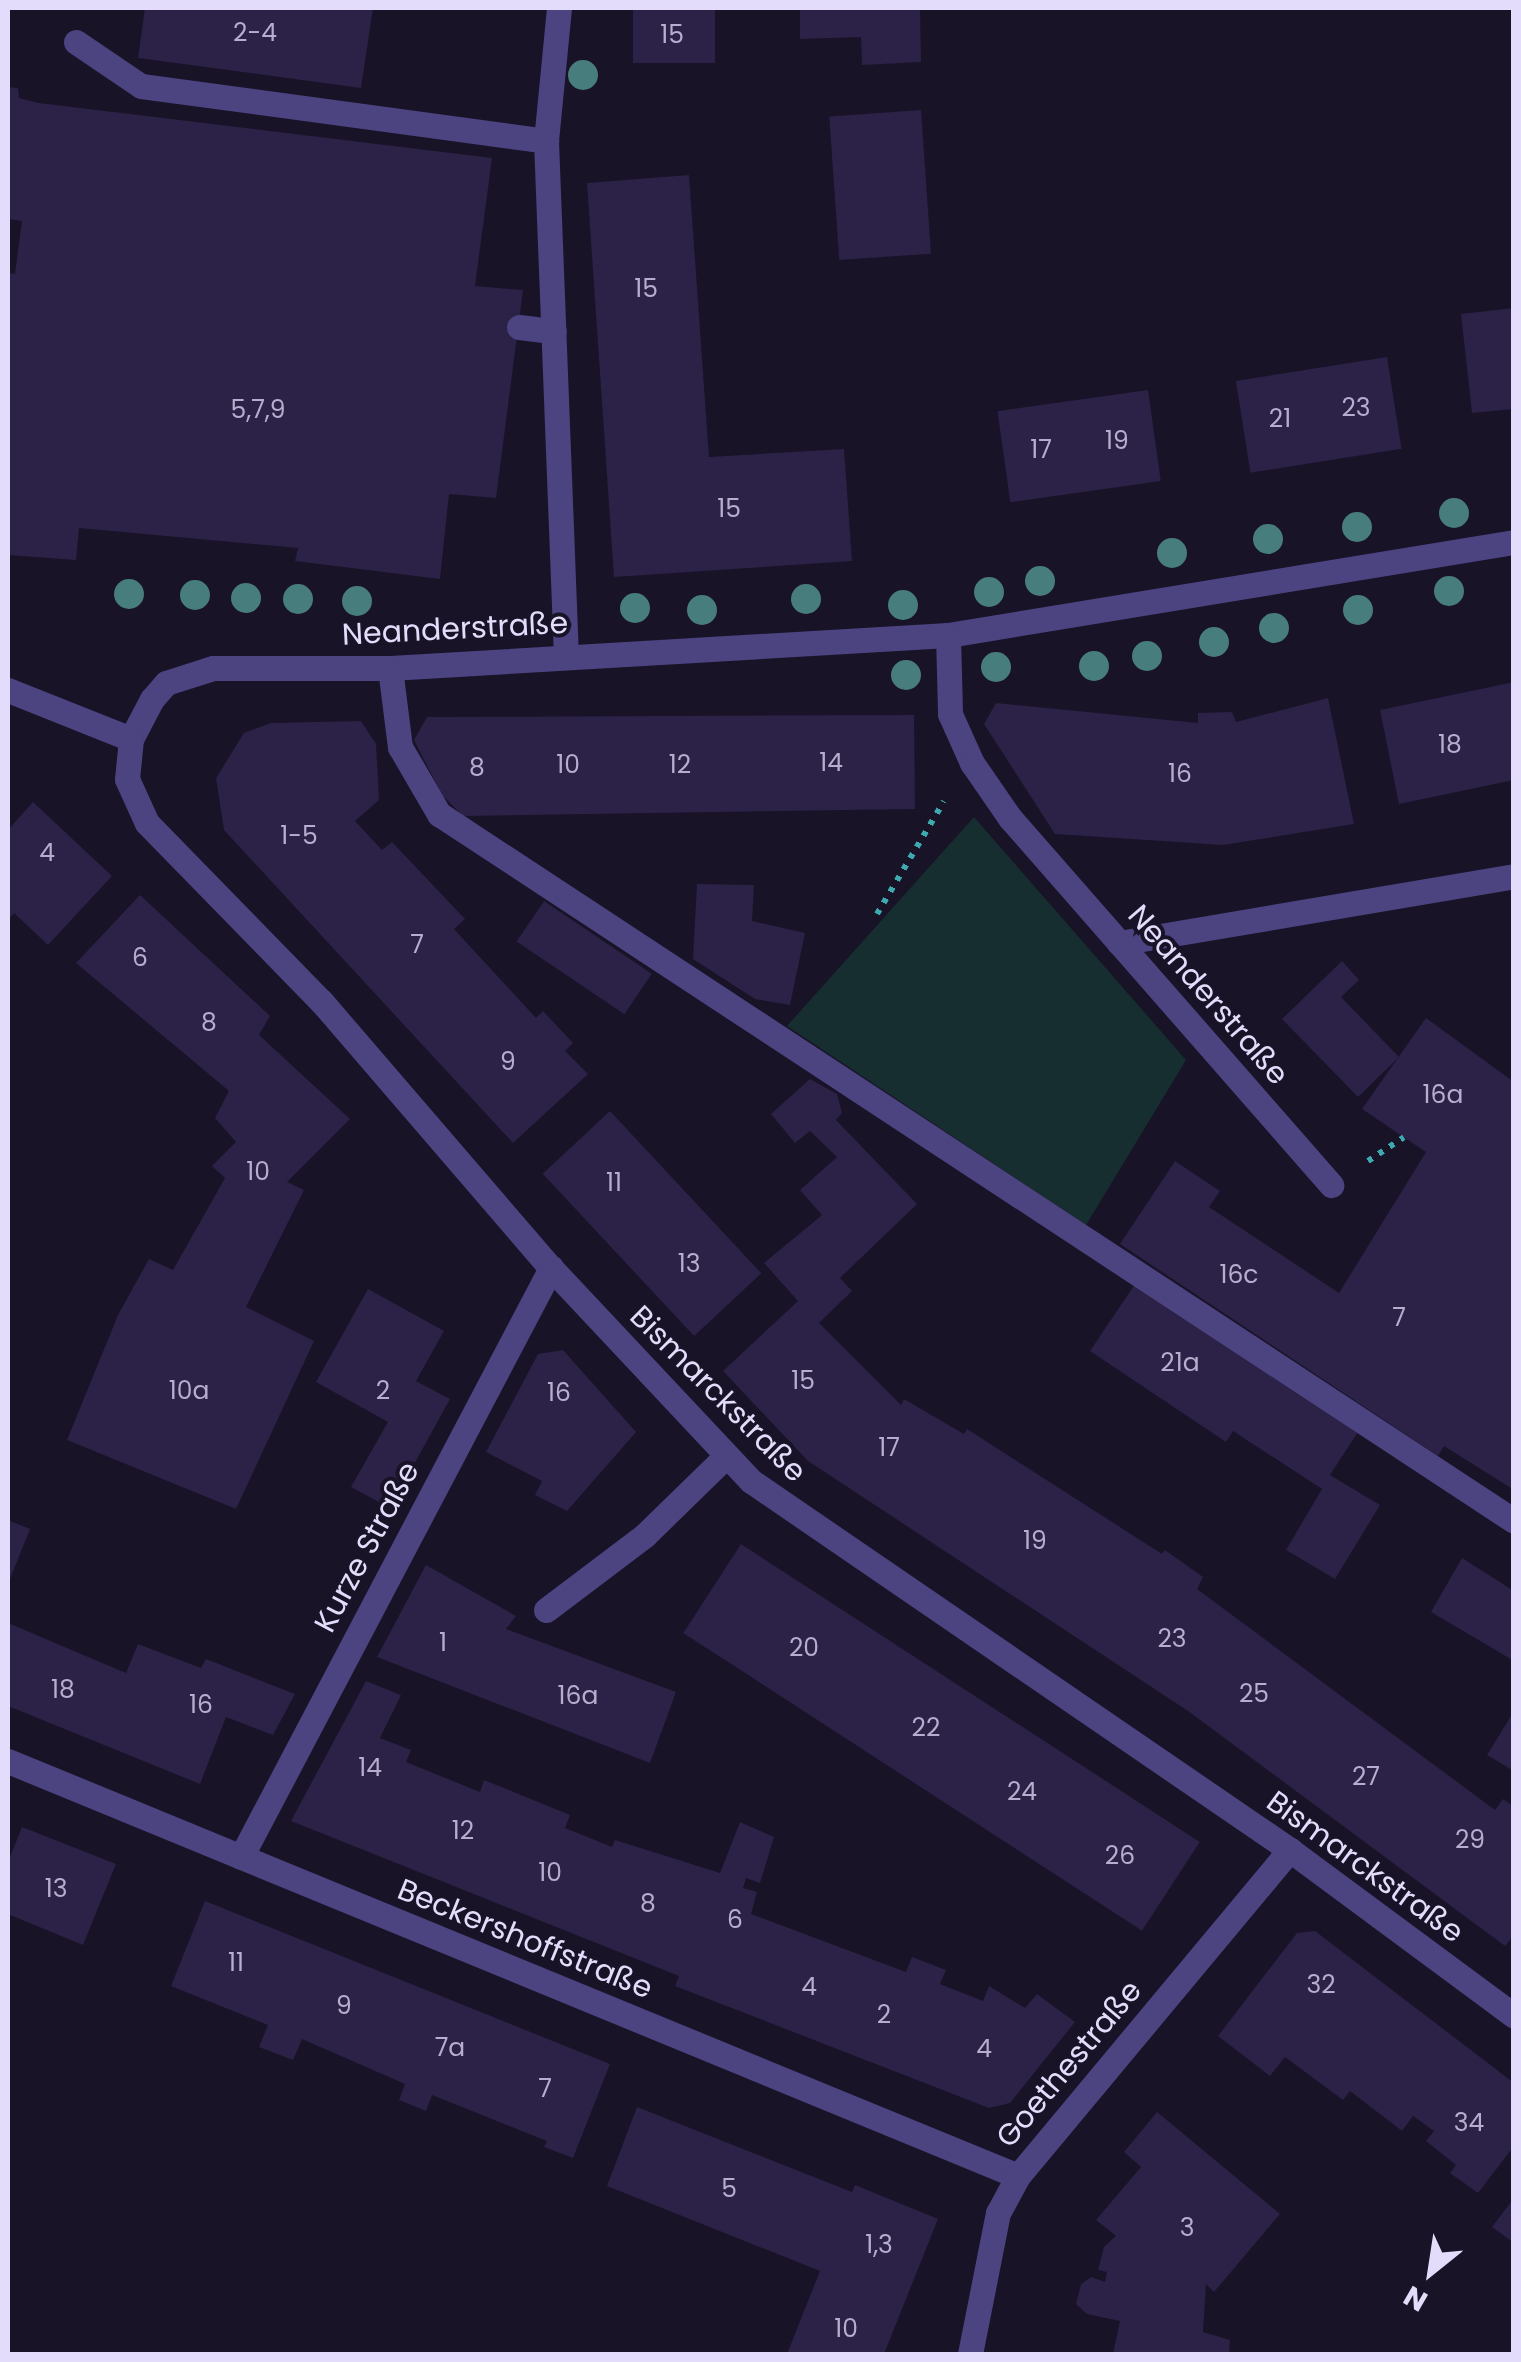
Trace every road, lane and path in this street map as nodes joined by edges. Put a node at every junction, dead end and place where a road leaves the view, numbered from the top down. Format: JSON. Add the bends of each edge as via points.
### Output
{"nodes":[{"id":1,"x":558,"y":8,"type":"edge"},
{"id":2,"x":76,"y":42,"type":"dead end"},
{"id":3,"x":546,"y":141,"type":"junction"},
{"id":4,"x":519,"y":327,"type":"dead end"},
{"id":5,"x":554,"y":331,"type":"junction"},
{"id":6,"x":1514,"y":542,"type":"edge"},
{"id":7,"x":948,"y":634,"type":"junction"},
{"id":8,"x":566,"y":657,"type":"junction"},
{"id":9,"x":390,"y":668,"type":"junction"},
{"id":10,"x":8,"y":690,"type":"edge"},
{"id":11,"x":131,"y":739,"type":"junction"},
{"id":12,"x":972,"y":764,"type":"junction"},
{"id":13,"x":1514,"y":876,"type":"edge"},
{"id":14,"x":877,"y":914,"type":"dead end"},
{"id":15,"x":1119,"y":943,"type":"junction"},
{"id":16,"x":1331,"y":1185,"type":"dead end"},
{"id":17,"x":551,"y":1268,"type":"junction"},
{"id":18,"x":726,"y":1456,"type":"junction"},
{"id":19,"x":1514,"y":1521,"type":"edge"},
{"id":20,"x":546,"y":1610,"type":"dead end"},
{"id":21,"x":8,"y":1761,"type":"edge"},
{"id":22,"x":1290,"y":1850,"type":"junction"},
{"id":23,"x":241,"y":1858,"type":"junction"},
{"id":24,"x":1514,"y":2016,"type":"edge"},
{"id":25,"x":1018,"y":2176,"type":"junction"},
{"id":26,"x":970,"y":2354,"type":"edge"}],
"edges":[{"from":1,"to":3,"type":"street"},
{"from":2,"to":3,"type":"street","via":[[141,86]]},
{"from":3,"to":5,"type":"street"},
{"from":4,"to":5,"type":"street"},
{"from":5,"to":8,"type":"street"},
{"from":6,"to":7,"type":"street","name":"Neanderstraße"},
{"from":7,"to":8,"type":"street","name":"Neanderstraße"},
{"from":7,"to":12,"type":"street","name":"Neanderstraße","via":[[950,714]]},
{"from":8,"to":9,"type":"street","name":"Neanderstraße"},
{"from":9,"to":11,"type":"street","name":"Neanderstraße","via":[[186,674],[152,699]]},
{"from":9,"to":19,"type":"street","via":[[400,747],[439,814]]},
{"from":10,"to":11,"type":"street"},
{"from":11,"to":17,"type":"street","name":"Bismarckstraße","via":[[127,779],[147,823],[321,1001]]},
{"from":12,"to":14,"type":"path"},
{"from":12,"to":15,"type":"street","name":"Neanderstraße"},
{"from":13,"to":15,"type":"street"},
{"from":15,"to":16,"type":"street","name":"Neanderstraße"},
{"from":17,"to":18,"type":"street","name":"Bismarckstraße"},
{"from":17,"to":23,"type":"street","name":"Kurze Straße"},
{"from":18,"to":20,"type":"street","via":[[645,1535]]},
{"from":18,"to":22,"type":"street","name":"Bismarckstraße","via":[[785,1509]]},
{"from":21,"to":23,"type":"street","name":"Beckershoffstraße"},
{"from":22,"to":24,"type":"street","name":"Bismarckstraße"},
{"from":22,"to":25,"type":"street","name":"Goethestraße"},
{"from":23,"to":25,"type":"street","name":"Beckershoffstraße"},
{"from":25,"to":26,"type":"street","name":"Goethestraße","via":[[998,2213]]}]}
